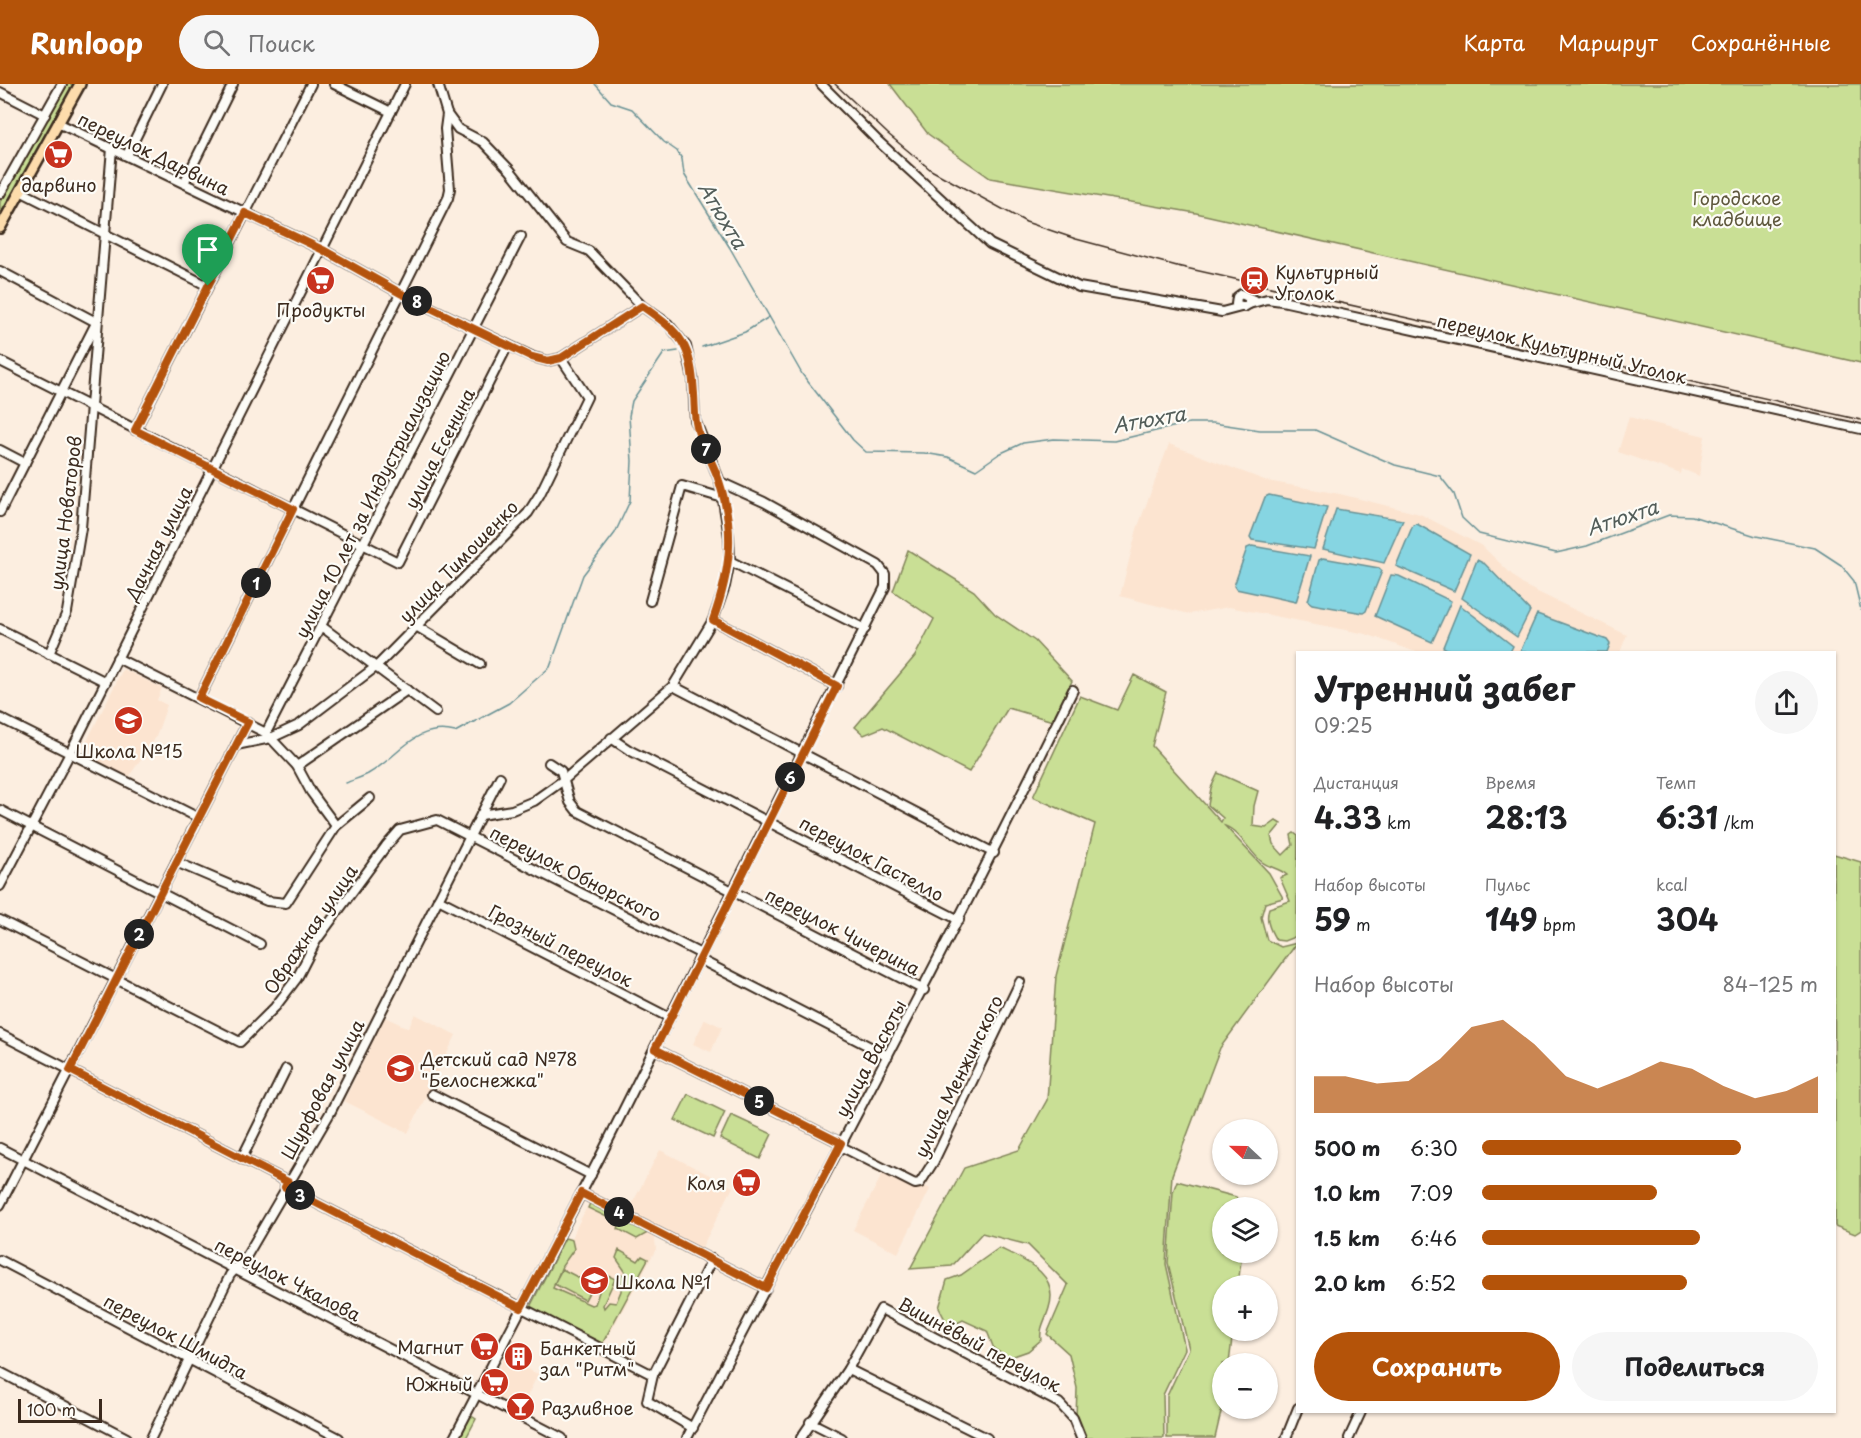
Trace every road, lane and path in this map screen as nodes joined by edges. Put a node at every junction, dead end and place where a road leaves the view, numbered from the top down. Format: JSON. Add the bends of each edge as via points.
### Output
{"nodes":[{"id":1,"x":62,"y":84,"type":"edge"},
{"id":2,"x":80,"y":84,"type":"edge"},
{"id":3,"x":162,"y":84,"type":"edge"},
{"id":4,"x":233,"y":84,"type":"edge"},
{"id":5,"x":311,"y":84,"type":"edge"},
{"id":6,"x":334,"y":84,"type":"edge"},
{"id":7,"x":405,"y":84,"type":"edge"},
{"id":8,"x":438,"y":84,"type":"edge"},
{"id":9,"x":821,"y":84,"type":"edge"},
{"id":10,"x":0,"y":92,"type":"edge"},
{"id":11,"x":391,"y":112,"type":"junction"},
{"id":12,"x":447,"y":114,"type":"junction"},
{"id":13,"x":45,"y":115,"type":"junction"},
{"id":14,"x":58,"y":123,"type":"junction"},
{"id":15,"x":112,"y":148,"type":"junction"},
{"id":16,"x":127,"y":155,"type":"junction"},
{"id":17,"x":184,"y":183,"type":"junction"},
{"id":18,"x":20,"y":191,"type":"junction"},
{"id":19,"x":0,"y":194,"type":"edge"},
{"id":20,"x":245,"y":213,"type":"junction"},
{"id":21,"x":0,"y":228,"type":"edge"},
{"id":22,"x":106,"y":235,"type":"junction"},
{"id":23,"x":521,"y":236,"type":"dead end"},
{"id":24,"x":323,"y":250,"type":"junction"},
{"id":25,"x":0,"y":271,"type":"edge"},
{"id":26,"x":208,"y":286,"type":"junction"},
{"id":27,"x":402,"y":294,"type":"junction"},
{"id":28,"x":642,"y":306,"type":"junction"},
{"id":29,"x":98,"y":318,"type":"junction"},
{"id":30,"x":473,"y":330,"type":"junction"},
{"id":31,"x":507,"y":347,"type":"junction"},
{"id":32,"x":561,"y":358,"type":"junction"},
{"id":33,"x":0,"y":361,"type":"edge"},
{"id":34,"x":61,"y":392,"type":"junction"},
{"id":35,"x":92,"y":408,"type":"junction"},
{"id":36,"x":1861,"y":429,"type":"edge"},
{"id":37,"x":135,"y":430,"type":"junction"},
{"id":38,"x":0,"y":450,"type":"edge"},
{"id":39,"x":25,"y":463,"type":"junction"},
{"id":40,"x":213,"y":468,"type":"junction"},
{"id":41,"x":720,"y":482,"type":"junction"},
{"id":42,"x":723,"y":498,"type":"junction"},
{"id":43,"x":293,"y":509,"type":"junction"},
{"id":44,"x":0,"y":512,"type":"edge"},
{"id":45,"x":363,"y":544,"type":"junction"},
{"id":46,"x":730,"y":561,"type":"junction"},
{"id":47,"x":650,"y":600,"type":"dead end"},
{"id":48,"x":713,"y":620,"type":"junction"},
{"id":49,"x":321,"y":626,"type":"junction"},
{"id":50,"x":417,"y":626,"type":"junction"},
{"id":51,"x":0,"y":629,"type":"edge"},
{"id":52,"x":865,"y":629,"type":"junction"},
{"id":53,"x":49,"y":654,"type":"junction"},
{"id":54,"x":117,"y":658,"type":"junction"},
{"id":55,"x":480,"y":664,"type":"dead end"},
{"id":56,"x":376,"y":666,"type":"junction"},
{"id":57,"x":106,"y":682,"type":"junction"},
{"id":58,"x":674,"y":686,"type":"junction"},
{"id":59,"x":837,"y":686,"type":"junction"},
{"id":60,"x":407,"y":690,"type":"junction"},
{"id":61,"x":1073,"y":690,"type":"dead end"},
{"id":62,"x":199,"y":698,"type":"junction"},
{"id":63,"x":436,"y":712,"type":"dead end"},
{"id":64,"x":0,"y":718,"type":"edge"},
{"id":65,"x":248,"y":722,"type":"junction"},
{"id":66,"x":269,"y":736,"type":"junction"},
{"id":67,"x":611,"y":738,"type":"junction"},
{"id":68,"x":236,"y":745,"type":"junction"},
{"id":69,"x":802,"y":752,"type":"junction"},
{"id":70,"x":70,"y":753,"type":"junction"},
{"id":71,"x":549,"y":763,"type":"dead end"},
{"id":72,"x":297,"y":766,"type":"junction"},
{"id":73,"x":500,"y":777,"type":"dead end"},
{"id":74,"x":565,"y":779,"type":"junction"},
{"id":75,"x":370,"y":798,"type":"dead end"},
{"id":76,"x":0,"y":810,"type":"edge"},
{"id":77,"x":481,"y":815,"type":"junction"},
{"id":78,"x":199,"y":818,"type":"junction"},
{"id":79,"x":437,"y":820,"type":"joint"},
{"id":80,"x":768,"y":821,"type":"junction"},
{"id":81,"x":31,"y":826,"type":"junction"},
{"id":82,"x":336,"y":826,"type":"junction"},
{"id":83,"x":471,"y":835,"type":"junction"},
{"id":84,"x":994,"y":853,"type":"junction"},
{"id":85,"x":176,"y":862,"type":"junction"},
{"id":86,"x":0,"y":886,"type":"edge"},
{"id":87,"x":733,"y":891,"type":"junction"},
{"id":88,"x":160,"y":892,"type":"junction"},
{"id":89,"x":438,"y":899,"type":"junction"},
{"id":90,"x":0,"y":920,"type":"edge"},
{"id":91,"x":959,"y":920,"type":"junction"},
{"id":92,"x":260,"y":944,"type":"dead end"},
{"id":93,"x":700,"y":956,"type":"junction"},
{"id":94,"x":115,"y":980,"type":"junction"},
{"id":95,"x":1020,"y":982,"type":"dead end"},
{"id":96,"x":924,"y":990,"type":"junction"},
{"id":97,"x":670,"y":1018,"type":"junction"},
{"id":98,"x":0,"y":1034,"type":"edge"},
{"id":99,"x":655,"y":1049,"type":"junction"},
{"id":100,"x":888,"y":1056,"type":"junction"},
{"id":101,"x":70,"y":1070,"type":"junction"},
{"id":102,"x":286,"y":1070,"type":"dead end"},
{"id":103,"x":432,"y":1094,"type":"dead end"},
{"id":104,"x":841,"y":1144,"type":"junction"},
{"id":105,"x":0,"y":1148,"type":"edge"},
{"id":106,"x":242,"y":1158,"type":"junction"},
{"id":107,"x":23,"y":1160,"type":"junction"},
{"id":108,"x":591,"y":1175,"type":"junction"},
{"id":109,"x":287,"y":1185,"type":"junction"},
{"id":110,"x":581,"y":1193,"type":"junction"},
{"id":111,"x":0,"y":1205,"type":"edge"},
{"id":112,"x":712,"y":1259,"type":"junction"},
{"id":113,"x":0,"y":1260,"type":"edge"},
{"id":114,"x":237,"y":1269,"type":"junction"},
{"id":115,"x":766,"y":1288,"type":"junction"},
{"id":116,"x":521,"y":1308,"type":"junction"},
{"id":117,"x":188,"y":1359,"type":"junction"},
{"id":118,"x":848,"y":1369,"type":"junction"},
{"id":119,"x":0,"y":1372,"type":"edge"},
{"id":120,"x":653,"y":1375,"type":"junction"},
{"id":121,"x":477,"y":1394,"type":"junction"},
{"id":122,"x":1296,"y":1413,"type":"edge"},
{"id":123,"x":1361,"y":1413,"type":"edge"},
{"id":124,"x":810,"y":1422,"type":"junction"},
{"id":125,"x":693,"y":1428,"type":"junction"},
{"id":126,"x":127,"y":1438,"type":"edge"},
{"id":127,"x":151,"y":1438,"type":"edge"},
{"id":128,"x":339,"y":1438,"type":"edge"},
{"id":129,"x":454,"y":1438,"type":"edge"},
{"id":130,"x":562,"y":1438,"type":"edge"},
{"id":131,"x":687,"y":1438,"type":"edge"},
{"id":132,"x":801,"y":1438,"type":"edge"},
{"id":133,"x":842,"y":1438,"type":"edge"},
{"id":134,"x":987,"y":1438,"type":"edge"},
{"id":135,"x":1081,"y":1438,"type":"edge"},
{"id":136,"x":1286,"y":1438,"type":"edge"},
{"id":137,"x":1349,"y":1438,"type":"edge"}],
"edges":[{"from":1,"to":13,"type":"street"},
{"from":2,"to":14,"type":"main road"},
{"from":3,"to":16,"type":"street"},
{"from":4,"to":17,"type":"street"},
{"from":5,"to":20,"type":"street"},
{"from":6,"to":11,"type":"street"},
{"from":7,"to":11,"type":"street","name":"Дачная улица"},
{"from":8,"to":12,"type":"street"},
{"from":9,"to":36,"type":"street","name":"переулок Культурный Уголок","via":[[990,244],[1079,287],[1197,308],[1267,298]]},
{"from":10,"to":13,"type":"street"},
{"from":11,"to":24,"type":"street","name":"Дачная улица"},
{"from":12,"to":27,"type":"street","via":[[448,198]]},
{"from":12,"to":28,"type":"street","via":[[458,129],[483,142],[510,170],[567,242],[590,251]]},
{"from":13,"to":19,"type":"street"},
{"from":14,"to":15,"type":"street","name":"переулок Дарвина"},
{"from":14,"to":18,"type":"main road"},
{"from":15,"to":16,"type":"street","name":"переулок Дарвина"},
{"from":15,"to":22,"type":"street","name":"улица Новаторов"},
{"from":16,"to":17,"type":"street","name":"переулок Дарвина"},
{"from":17,"to":20,"type":"street","name":"переулок Дарвина"},
{"from":18,"to":21,"type":"main road"},
{"from":18,"to":22,"type":"street"},
{"from":20,"to":24,"type":"street","name":"переулок Дарвина"},
{"from":20,"to":26,"type":"street"},
{"from":22,"to":26,"type":"street"},
{"from":22,"to":29,"type":"street","name":"улица Новаторов"},
{"from":23,"to":30,"type":"street","name":"улица 10 лет за Индустриализацию"},
{"from":24,"to":27,"type":"street","name":"переулок Дарвина"},
{"from":24,"to":40,"type":"street","name":"Дачная улица"},
{"from":25,"to":29,"type":"street"},
{"from":26,"to":37,"type":"street"},
{"from":27,"to":30,"type":"street","name":"переулок Дарвина"},
{"from":27,"to":43,"type":"street"},
{"from":28,"to":32,"type":"street"},
{"from":28,"to":41,"type":"street","via":[[668,324],[686,346],[695,420]]},
{"from":29,"to":34,"type":"street"},
{"from":29,"to":35,"type":"street","name":"улица Новаторов"},
{"from":30,"to":31,"type":"street","name":"переулок Дарвина"},
{"from":30,"to":45,"type":"street","name":"улица 10 лет за Индустриализацию"},
{"from":31,"to":32,"type":"street","name":"переулок Дарвина","via":[[548,361]]},
{"from":31,"to":45,"type":"street","name":"улица Есенина","via":[[398,562]]},
{"from":32,"to":50,"type":"street","name":"улица Тимошенко","via":[[587,397],[540,494],[528,513]]},
{"from":33,"to":34,"type":"street"},
{"from":34,"to":35,"type":"street"},
{"from":34,"to":39,"type":"street"},
{"from":35,"to":37,"type":"street"},
{"from":35,"to":53,"type":"street","name":"улица Новаторов","via":[[81,528],[67,612]]},
{"from":37,"to":40,"type":"street"},
{"from":38,"to":39,"type":"street"},
{"from":39,"to":44,"type":"street"},
{"from":40,"to":43,"type":"street"},
{"from":40,"to":54,"type":"street","name":"Дачная улица"},
{"from":41,"to":42,"type":"street"},
{"from":41,"to":52,"type":"street","via":[[878,565],[885,574],[885,586]]},
{"from":42,"to":46,"type":"street"},
{"from":42,"to":47,"type":"street","via":[[682,486]]},
{"from":43,"to":45,"type":"street"},
{"from":43,"to":62,"type":"street"},
{"from":45,"to":49,"type":"street","name":"улица 10 лет за Индустриализацию"},
{"from":46,"to":48,"type":"street"},
{"from":46,"to":52,"type":"street"},
{"from":48,"to":58,"type":"street"},
{"from":48,"to":59,"type":"street"},
{"from":49,"to":56,"type":"street"},
{"from":49,"to":66,"type":"street","name":"улица 10 лет за Индустриализацию"},
{"from":50,"to":55,"type":"street"},
{"from":50,"to":56,"type":"street","name":"улица Тимошенко"},
{"from":51,"to":53,"type":"street"},
{"from":52,"to":59,"type":"street"},
{"from":53,"to":57,"type":"street"},
{"from":54,"to":57,"type":"street","name":"Дачная улица"},
{"from":54,"to":62,"type":"street"},
{"from":56,"to":60,"type":"street"},
{"from":56,"to":66,"type":"street","name":"улица Тимошенко","via":[[299,724]]},
{"from":57,"to":70,"type":"street","name":"Дачная улица"},
{"from":58,"to":67,"type":"street"},
{"from":58,"to":69,"type":"street"},
{"from":59,"to":69,"type":"street"},
{"from":60,"to":63,"type":"street"},
{"from":60,"to":72,"type":"street"},
{"from":61,"to":84,"type":"street","name":"улица Васюты"},
{"from":62,"to":65,"type":"street"},
{"from":64,"to":70,"type":"street"},
{"from":65,"to":66,"type":"street"},
{"from":65,"to":68,"type":"street"},
{"from":66,"to":68,"type":"street","name":"улица Тимошенко"},
{"from":66,"to":72,"type":"street"},
{"from":67,"to":74,"type":"street"},
{"from":67,"to":80,"type":"street","name":"переулок Гастелло"},
{"from":68,"to":78,"type":"street"},
{"from":69,"to":80,"type":"street"},
{"from":69,"to":84,"type":"street"},
{"from":70,"to":78,"type":"street"},
{"from":70,"to":81,"type":"street","name":"Дачная улица"},
{"from":71,"to":74,"type":"street","name":"переулок Чичерина"},
{"from":72,"to":82,"type":"street"},
{"from":73,"to":77,"type":"street","name":"Шурфовая улица"},
{"from":74,"to":77,"type":"street","via":[[534,801],[512,810]]},
{"from":74,"to":87,"type":"street","name":"переулок Чичерина","via":[[570,802],[577,811]]},
{"from":75,"to":82,"type":"street"},
{"from":76,"to":81,"type":"street"},
{"from":77,"to":83,"type":"street","name":"Шурфовая улица"},
{"from":78,"to":85,"type":"street"},
{"from":79,"to":83,"type":"street","name":"переулок Обнорского"},
{"from":79,"to":94,"type":"street","name":"Овражная улица","via":[[400,830],[316,941],[297,978],[240,1042]]},
{"from":80,"to":87,"type":"street"},
{"from":80,"to":91,"type":"street","name":"переулок Гастелло"},
{"from":81,"to":86,"type":"street","name":"Дачная улица"},
{"from":81,"to":88,"type":"street"},
{"from":82,"to":85,"type":"street","via":[[286,903],[267,901]]},
{"from":83,"to":89,"type":"street","name":"Шурфовая улица"},
{"from":83,"to":93,"type":"street","name":"переулок Обнорского"},
{"from":84,"to":91,"type":"street","name":"улица Васюты"},
{"from":85,"to":88,"type":"street"},
{"from":87,"to":93,"type":"street"},
{"from":87,"to":96,"type":"street","name":"переулок Чичерина"},
{"from":88,"to":92,"type":"street"},
{"from":88,"to":94,"type":"street"},
{"from":89,"to":97,"type":"street","name":"Грозный переулок"},
{"from":89,"to":109,"type":"street","name":"Шурфовая улица","via":[[330,1113]]},
{"from":90,"to":94,"type":"street"},
{"from":91,"to":96,"type":"street","name":"улица Васюты"},
{"from":93,"to":97,"type":"street"},
{"from":93,"to":100,"type":"street","name":"переулок Обнорского"},
{"from":94,"to":101,"type":"street"},
{"from":95,"to":104,"type":"street","name":"улица Менжинского","via":[[920,1183],[915,1184]]},
{"from":96,"to":100,"type":"street","name":"улица Васюты"},
{"from":97,"to":99,"type":"street"},
{"from":98,"to":101,"type":"street"},
{"from":99,"to":104,"type":"street"},
{"from":99,"to":108,"type":"street"},
{"from":100,"to":104,"type":"street","name":"улица Васюты"},
{"from":101,"to":106,"type":"street"},
{"from":101,"to":107,"type":"street"},
{"from":102,"to":106,"type":"street"},
{"from":103,"to":108,"type":"street"},
{"from":104,"to":115,"type":"street","name":"улица Васюты"},
{"from":105,"to":107,"type":"street","name":"переулок Чкалова"},
{"from":106,"to":109,"type":"street"},
{"from":107,"to":111,"type":"street"},
{"from":107,"to":114,"type":"street","name":"переулок Чкалова"},
{"from":108,"to":110,"type":"street"},
{"from":109,"to":114,"type":"street","name":"Шурфовая улица"},
{"from":109,"to":116,"type":"street"},
{"from":110,"to":112,"type":"street"},
{"from":110,"to":116,"type":"street"},
{"from":112,"to":115,"type":"street"},
{"from":112,"to":120,"type":"street"},
{"from":113,"to":117,"type":"street","name":"переулок Шмидта"},
{"from":114,"to":117,"type":"street","name":"Шурфовая улица","via":[[230,1275]]},
{"from":114,"to":121,"type":"street","name":"переулок Чкалова"},
{"from":115,"to":125,"type":"street","name":"улица Васюты"},
{"from":116,"to":120,"type":"street"},
{"from":116,"to":121,"type":"street"},
{"from":117,"to":127,"type":"street","name":"Шурфовая улица"},
{"from":117,"to":128,"type":"street","name":"переулок Шмидта"},
{"from":118,"to":124,"type":"street"},
{"from":118,"to":134,"type":"street"},
{"from":118,"to":135,"type":"street","name":"Вишнёвый переулок","via":[[881,1309],[1059,1403],[1073,1418]]},
{"from":119,"to":126,"type":"street"},
{"from":120,"to":125,"type":"street","via":[[647,1401]]},
{"from":121,"to":129,"type":"street"},
{"from":121,"to":130,"type":"street","name":"переулок Чкалова"},
{"from":122,"to":136,"type":"street"},
{"from":123,"to":137,"type":"street"},
{"from":124,"to":132,"type":"street"},
{"from":124,"to":133,"type":"street"},
{"from":125,"to":131,"type":"street","name":"улица Васюты"}]}
